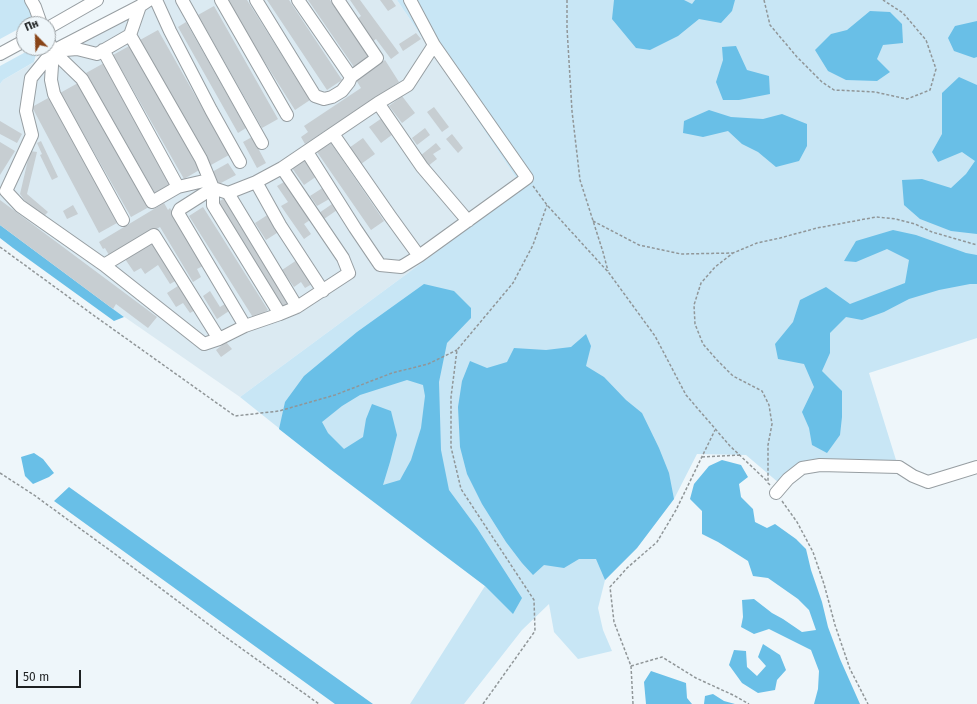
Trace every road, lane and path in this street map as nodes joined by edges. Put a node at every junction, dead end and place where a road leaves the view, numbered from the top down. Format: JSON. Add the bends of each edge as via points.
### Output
{"nodes":[{"id":1,"x":31,"y":0,"type":"edge"},
{"id":2,"x":96,"y":0,"type":"edge"},
{"id":3,"x":156,"y":0,"type":"edge"},
{"id":4,"x":182,"y":0,"type":"edge"},
{"id":5,"x":221,"y":0,"type":"edge"},
{"id":6,"x":256,"y":0,"type":"edge"},
{"id":7,"x":298,"y":0,"type":"edge"},
{"id":8,"x":338,"y":0,"type":"edge"},
{"id":9,"x":410,"y":0,"type":"edge"},
{"id":10,"x":567,"y":0,"type":"edge"},
{"id":11,"x":764,"y":0,"type":"edge"},
{"id":12,"x":883,"y":0,"type":"edge"},
{"id":13,"x":144,"y":3,"type":"edge"},
{"id":14,"x":38,"y":16,"type":"edge"},
{"id":15,"x":56,"y":23,"type":"edge"},
{"id":16,"x":130,"y":35,"type":"junction"},
{"id":17,"x":16,"y":45,"type":"edge"},
{"id":18,"x":434,"y":45,"type":"junction"},
{"id":19,"x":56,"y":49,"type":"edge"},
{"id":20,"x":103,"y":50,"type":"junction"},
{"id":21,"x":56,"y":51,"type":"edge"},
{"id":22,"x":0,"y":54,"type":"edge"},
{"id":23,"x":56,"y":54,"type":"edge"},
{"id":24,"x":49,"y":56,"type":"edge"},
{"id":25,"x":53,"y":56,"type":"edge"},
{"id":26,"x":351,"y":77,"type":"junction"},
{"id":27,"x":378,"y":104,"type":"junction"},
{"id":28,"x":287,"y":115,"type":"dead end"},
{"id":29,"x":333,"y":134,"type":"junction"},
{"id":30,"x":262,"y":143,"type":"dead end"},
{"id":31,"x":307,"y":152,"type":"junction"},
{"id":32,"x":240,"y":162,"type":"dead end"},
{"id":33,"x":282,"y":168,"type":"junction"},
{"id":34,"x":527,"y":178,"type":"junction"},
{"id":35,"x":256,"y":182,"type":"junction"},
{"id":36,"x":178,"y":187,"type":"junction"},
{"id":37,"x":213,"y":188,"type":"junction"},
{"id":38,"x":228,"y":192,"type":"junction"},
{"id":39,"x":547,"y":205,"type":"junction"},
{"id":40,"x":123,"y":220,"type":"dead end"},
{"id":41,"x":468,"y":221,"type":"junction"},
{"id":42,"x":593,"y":222,"type":"junction"},
{"id":43,"x":977,"y":245,"type":"edge"},
{"id":44,"x":0,"y":246,"type":"edge"},
{"id":45,"x":733,"y":253,"type":"junction"},
{"id":46,"x":419,"y":256,"type":"junction"},
{"id":47,"x":104,"y":265,"type":"junction"},
{"id":48,"x":609,"y":273,"type":"junction"},
{"id":49,"x":323,"y":291,"type":"junction"},
{"id":50,"x":297,"y":308,"type":"junction"},
{"id":51,"x":280,"y":314,"type":"junction"},
{"id":52,"x":245,"y":326,"type":"junction"},
{"id":53,"x":219,"y":339,"type":"junction"},
{"id":54,"x":457,"y":350,"type":"junction"},
{"id":55,"x":716,"y":429,"type":"junction"},
{"id":56,"x":740,"y":455,"type":"junction"},
{"id":57,"x":702,"y":457,"type":"junction"},
{"id":58,"x":977,"y":467,"type":"edge"},
{"id":59,"x":0,"y":472,"type":"edge"},
{"id":60,"x":768,"y":483,"type":"junction"},
{"id":61,"x":776,"y":493,"type":"junction"},
{"id":62,"x":631,"y":666,"type":"junction"},
{"id":63,"x":319,"y":704,"type":"edge"},
{"id":64,"x":483,"y":704,"type":"edge"},
{"id":65,"x":633,"y":704,"type":"edge"},
{"id":66,"x":749,"y":704,"type":"edge"},
{"id":67,"x":868,"y":704,"type":"edge"}],
"edges":[{"from":1,"to":14,"type":"street"},
{"from":2,"to":15,"type":"street"},
{"from":3,"to":32,"type":"street"},
{"from":4,"to":30,"type":"street"},
{"from":5,"to":28,"type":"street"},
{"from":6,"to":26,"type":"street","via":[[315,96],[332,97],[342,91]]},
{"from":7,"to":26,"type":"street"},
{"from":8,"to":26,"type":"street","via":[[377,58]]},
{"from":9,"to":18,"type":"street"},
{"from":10,"to":42,"type":"path","via":[[571,96],[580,180]]},
{"from":11,"to":12,"type":"path","via":[[770,25],[822,82],[834,90],[875,92],[907,99],[930,90],[936,69],[926,40],[904,13]]},
{"from":13,"to":16,"type":"street"},
{"from":13,"to":19,"type":"street"},
{"from":16,"to":20,"type":"street"},
{"from":16,"to":37,"type":"street","via":[[201,159]]},
{"from":17,"to":22,"type":"street"},
{"from":18,"to":27,"type":"street","via":[[408,86]]},
{"from":18,"to":34,"type":"street"},
{"from":20,"to":21,"type":"street","via":[[97,54],[77,49]]},
{"from":20,"to":36,"type":"street"},
{"from":23,"to":36,"type":"street","via":[[82,79],[152,202]]},
{"from":24,"to":47,"type":"street","via":[[31,78],[26,112],[32,135],[6,191],[20,206]]},
{"from":25,"to":40,"type":"street","via":[[54,94]]},
{"from":27,"to":29,"type":"street"},
{"from":27,"to":41,"type":"street","via":[[422,167]]},
{"from":29,"to":31,"type":"street"},
{"from":29,"to":46,"type":"street"},
{"from":31,"to":33,"type":"street"},
{"from":31,"to":46,"type":"street","via":[[380,265],[401,267]]},
{"from":33,"to":35,"type":"street"},
{"from":33,"to":49,"type":"street","via":[[343,258],[349,273]]},
{"from":34,"to":39,"type":"path"},
{"from":34,"to":41,"type":"street"},
{"from":35,"to":38,"type":"street"},
{"from":35,"to":49,"type":"street","via":[[280,225]]},
{"from":36,"to":37,"type":"street","via":[[204,181]]},
{"from":37,"to":38,"type":"street"},
{"from":37,"to":51,"type":"street","via":[[213,205]]},
{"from":37,"to":52,"type":"street","via":[[180,209],[178,213]]},
{"from":38,"to":50,"type":"street"},
{"from":39,"to":48,"type":"path"},
{"from":39,"to":54,"type":"path","via":[[533,245],[513,283]]},
{"from":41,"to":46,"type":"street"},
{"from":42,"to":45,"type":"path","via":[[638,245],[681,254]]},
{"from":42,"to":48,"type":"path"},
{"from":43,"to":45,"type":"path","via":[[902,220],[876,218],[817,228],[757,243]]},
{"from":44,"to":54,"type":"path","via":[[235,416],[279,411],[328,397],[392,373],[428,364]]},
{"from":45,"to":60,"type":"path","via":[[715,267],[701,283],[694,305],[695,324],[703,344],[717,360],[732,376],[762,391],[769,405],[772,424],[768,445]]},
{"from":47,"to":53,"type":"street","via":[[204,344]]},
{"from":47,"to":53,"type":"street","via":[[154,235]]},
{"from":48,"to":55,"type":"path","via":[[655,336],[686,395]]},
{"from":49,"to":50,"type":"street"},
{"from":50,"to":51,"type":"street"},
{"from":51,"to":52,"type":"street"},
{"from":52,"to":53,"type":"street"},
{"from":54,"to":64,"type":"path","via":[[451,397],[451,447],[460,489],[534,600],[535,630]]},
{"from":55,"to":56,"type":"path"},
{"from":55,"to":57,"type":"path"},
{"from":56,"to":57,"type":"path"},
{"from":56,"to":60,"type":"path"},
{"from":57,"to":62,"type":"path","via":[[657,542],[610,587],[614,622]]},
{"from":58,"to":61,"type":"street","via":[[928,482],[899,467],[820,465],[802,468]]},
{"from":59,"to":63,"type":"path"},
{"from":60,"to":61,"type":"path"},
{"from":61,"to":67,"type":"path","via":[[797,522],[813,552],[850,669]]},
{"from":62,"to":65,"type":"path"},
{"from":62,"to":66,"type":"path","via":[[662,657],[696,678]]}]}
